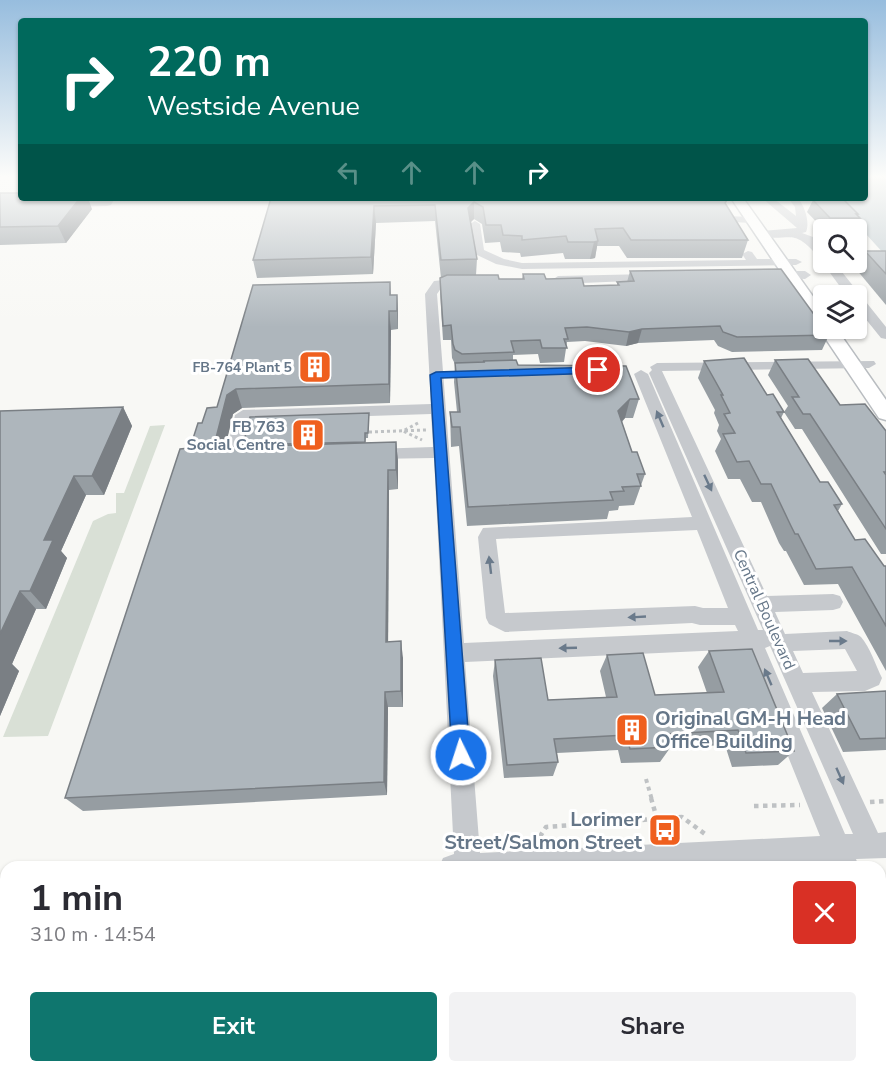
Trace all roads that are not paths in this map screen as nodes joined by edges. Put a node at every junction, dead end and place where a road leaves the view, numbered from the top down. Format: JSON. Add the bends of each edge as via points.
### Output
{"nodes":[{"id":1,"x":475,"y":227,"type":"edge"},
{"id":2,"x":731,"y":227,"type":"edge"},
{"id":3,"x":761,"y":227,"type":"edge"},
{"id":4,"x":764,"y":227,"type":"edge"},
{"id":5,"x":802,"y":227,"type":"edge"},
{"id":6,"x":791,"y":233,"type":"junction"},
{"id":7,"x":768,"y":234,"type":"junction"},
{"id":8,"x":813,"y":244,"type":"edge"},
{"id":9,"x":754,"y":263,"type":"junction"},
{"id":10,"x":793,"y":268,"type":"junction"},
{"id":11,"x":836,"y":273,"type":"edge"},
{"id":12,"x":508,"y":281,"type":"edge"},
{"id":13,"x":476,"y":282,"type":"edge"},
{"id":14,"x":846,"y":285,"type":"edge"},
{"id":15,"x":813,"y":289,"type":"edge"},
{"id":16,"x":813,"y":304,"type":"edge"},
{"id":17,"x":867,"y":312,"type":"edge"},
{"id":18,"x":886,"y":335,"type":"edge"},
{"id":19,"x":837,"y":339,"type":"edge"},
{"id":20,"x":849,"y":339,"type":"edge"},
{"id":21,"x":860,"y":363,"type":"junction"},
{"id":22,"x":746,"y":365,"type":"junction"},
{"id":23,"x":757,"y":382,"type":"edge"},
{"id":24,"x":886,"y":387,"type":"edge"},
{"id":25,"x":438,"y":410,"type":"junction"},
{"id":26,"x":886,"y":414,"type":"edge"},
{"id":27,"x":681,"y":445,"type":"junction"},
{"id":28,"x":441,"y":450,"type":"junction"},
{"id":29,"x":360,"y":454,"type":"edge"},
{"id":30,"x":256,"y":457,"type":"edge"},
{"id":31,"x":705,"y":526,"type":"junction"},
{"id":32,"x":729,"y":529,"type":"junction"},
{"id":33,"x":833,"y":602,"type":"dead end"},
{"id":34,"x":762,"y":604,"type":"junction"},
{"id":35,"x":742,"y":615,"type":"junction"},
{"id":36,"x":752,"y":640,"type":"junction"},
{"id":37,"x":778,"y":641,"type":"junction"},
{"id":38,"x":453,"y":653,"type":"junction"},
{"id":39,"x":798,"y":683,"type":"junction"},
{"id":40,"x":878,"y":845,"type":"edge"},
{"id":41,"x":842,"y":857,"type":"edge"},
{"id":42,"x":468,"y":861,"type":"edge"},
{"id":43,"x":564,"y":861,"type":"edge"}],
"edges":[{"from":1,"to":9,"type":"street","via":[[479,252],[508,265]]},
{"from":2,"to":9,"type":"street"},
{"from":3,"to":7,"type":"main road"},
{"from":4,"to":7,"type":"main road"},
{"from":5,"to":6,"type":"street"},
{"from":6,"to":7,"type":"street"},
{"from":6,"to":8,"type":"street"},
{"from":7,"to":10,"type":"main road"},
{"from":9,"to":10,"type":"street"},
{"from":10,"to":12,"type":"street"},
{"from":10,"to":15,"type":"main road"},
{"from":10,"to":16,"type":"main road"},
{"from":11,"to":14,"type":"street"},
{"from":13,"to":25,"type":"street","via":[[443,283],[432,290],[442,375]]},
{"from":17,"to":18,"type":"street"},
{"from":19,"to":21,"type":"main road"},
{"from":20,"to":21,"type":"main road"},
{"from":21,"to":22,"type":"street"},
{"from":21,"to":24,"type":"main road"},
{"from":21,"to":26,"type":"main road"},
{"from":22,"to":23,"type":"street"},
{"from":22,"to":27,"type":"street","name":"Central Boulevard","via":[[643,370]]},
{"from":25,"to":28,"type":"street"},
{"from":25,"to":30,"type":"street","via":[[243,415],[233,458]]},
{"from":27,"to":31,"type":"street","name":"Central Boulevard"},
{"from":27,"to":32,"type":"street","name":"Central Boulevard","one_way":true},
{"from":28,"to":29,"type":"street"},
{"from":28,"to":38,"type":"street"},
{"from":31,"to":32,"type":"street"},
{"from":31,"to":35,"type":"street","name":"Central Boulevard"},
{"from":35,"to":31,"type":"street","one_way":true,"via":[[505,623],[496,618],[489,533]]},
{"from":32,"to":34,"type":"street","name":"Central Boulevard"},
{"from":33,"to":34,"type":"street"},
{"from":34,"to":37,"type":"street","name":"Central Boulevard"},
{"from":35,"to":36,"type":"street","name":"Central Boulevard"},
{"from":36,"to":37,"type":"street"},
{"from":36,"to":38,"type":"street","one_way":true},
{"from":41,"to":36,"type":"street","name":"Central Boulevard","one_way":true},
{"from":37,"to":39,"type":"street","name":"Central Boulevard"},
{"from":37,"to":39,"type":"street","one_way":true,"via":[[848,640],[871,678]]},
{"from":38,"to":42,"type":"street"},
{"from":39,"to":40,"type":"street","name":"Central Boulevard","one_way":true},
{"from":40,"to":41,"type":"street"},
{"from":41,"to":43,"type":"street","via":[[728,853]]}]}
